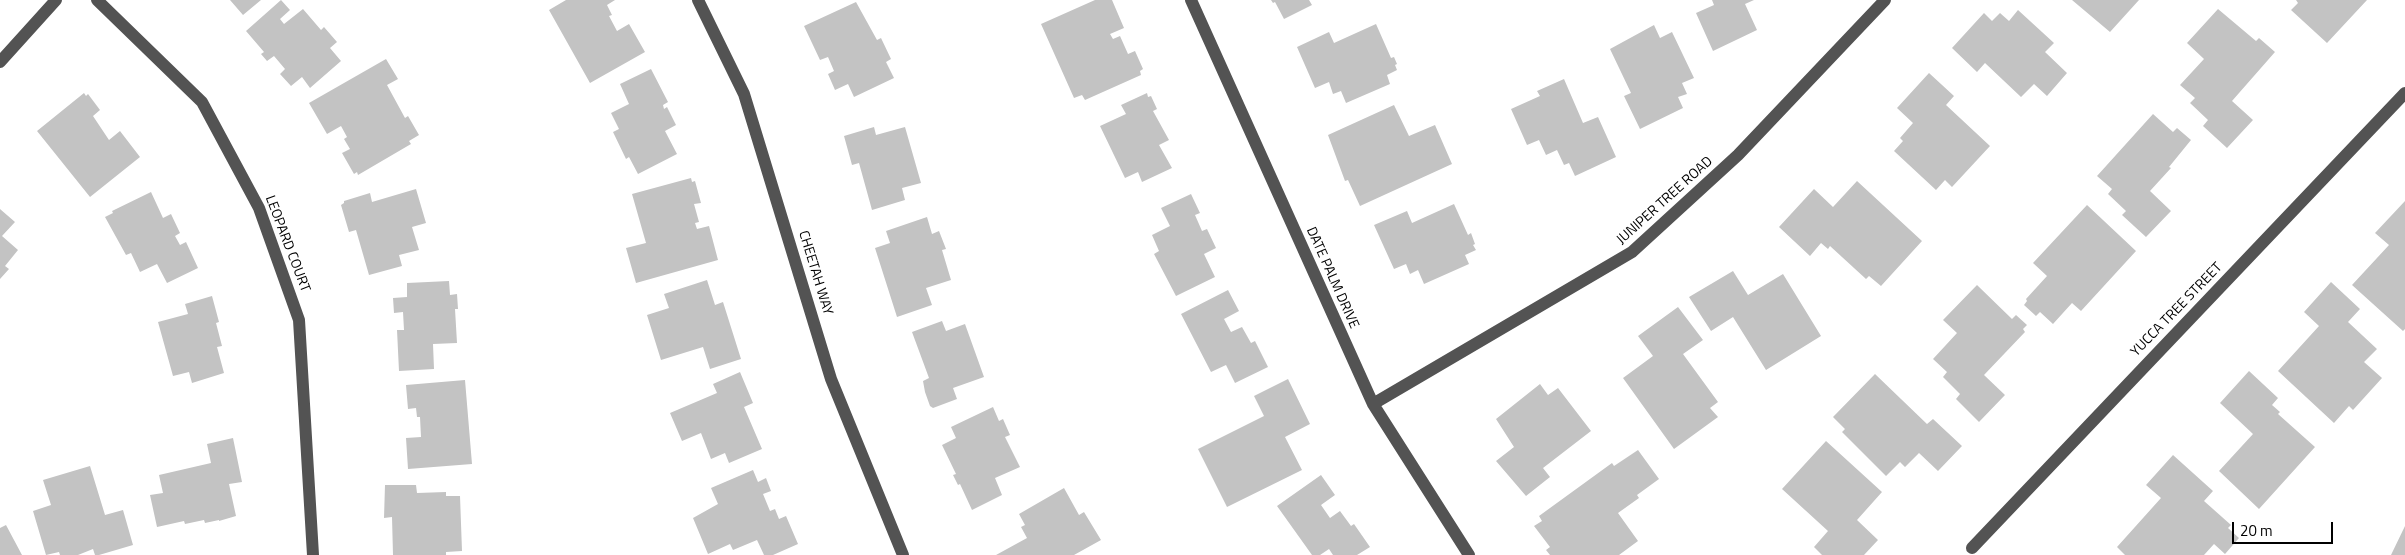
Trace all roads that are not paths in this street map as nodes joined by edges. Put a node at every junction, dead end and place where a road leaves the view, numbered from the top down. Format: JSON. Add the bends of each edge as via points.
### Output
{"nodes":[{"id":1,"x":56,"y":0,"type":"edge"},
{"id":2,"x":97,"y":0,"type":"edge"},
{"id":3,"x":698,"y":0,"type":"edge"},
{"id":4,"x":1191,"y":0,"type":"edge"},
{"id":5,"x":1885,"y":0,"type":"edge"},
{"id":6,"x":0,"y":62,"type":"edge"},
{"id":7,"x":2405,"y":93,"type":"edge"},
{"id":8,"x":1373,"y":404,"type":"junction"},
{"id":9,"x":1972,"y":548,"type":"dead end"},
{"id":10,"x":313,"y":555,"type":"edge"},
{"id":11,"x":903,"y":555,"type":"edge"},
{"id":12,"x":1470,"y":555,"type":"edge"}],
"edges":[{"from":1,"to":6,"type":"street"},
{"from":2,"to":10,"type":"street","name":"LEOPARD COURT","via":[[202,102],[260,208],[299,320]]},
{"from":3,"to":11,"type":"street","name":"CHEETAH WAY","via":[[744,94],[831,379]]},
{"from":4,"to":8,"type":"street","name":"DATE PALM DRIVE"},
{"from":5,"to":8,"type":"street","name":"JUNIPER TREE ROAD","via":[[1738,155],[1632,252]]},
{"from":7,"to":9,"type":"street","name":"YUCCA TREE STREET"},
{"from":8,"to":12,"type":"street","name":"DATE PALM DRIVE"}]}
